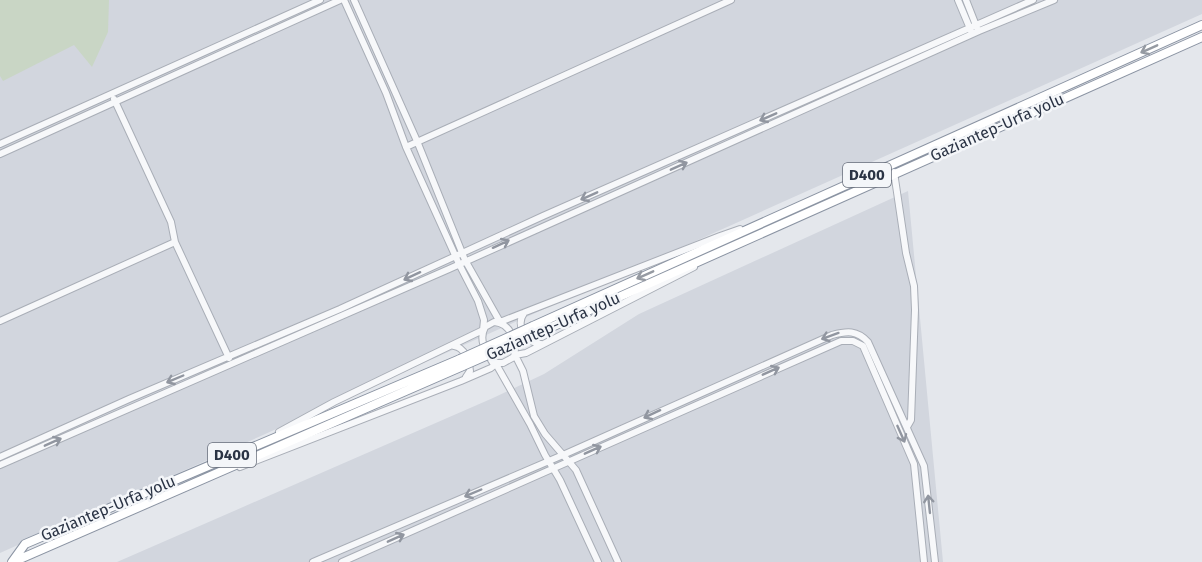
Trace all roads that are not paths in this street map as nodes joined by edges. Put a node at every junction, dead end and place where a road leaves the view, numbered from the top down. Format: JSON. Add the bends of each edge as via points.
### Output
{"nodes":[{"id":1,"x":320,"y":0,"type":"edge"},
{"id":2,"x":342,"y":0,"type":"edge"},
{"id":3,"x":354,"y":0,"type":"edge"},
{"id":4,"x":731,"y":0,"type":"edge"},
{"id":5,"x":958,"y":0,"type":"edge"},
{"id":6,"x":966,"y":0,"type":"edge"},
{"id":7,"x":1033,"y":0,"type":"edge"},
{"id":8,"x":1054,"y":0,"type":"edge"},
{"id":9,"x":1202,"y":25,"type":"edge"},
{"id":10,"x":974,"y":30,"type":"junction"},
{"id":11,"x":1202,"y":37,"type":"edge"},
{"id":12,"x":111,"y":93,"type":"junction"},
{"id":13,"x":116,"y":102,"type":"junction"},
{"id":14,"x":417,"y":141,"type":"junction"},
{"id":15,"x":0,"y":144,"type":"edge"},
{"id":16,"x":406,"y":147,"type":"junction"},
{"id":17,"x":0,"y":154,"type":"edge"},
{"id":18,"x":894,"y":172,"type":"junction"},
{"id":19,"x":761,"y":223,"type":"junction"},
{"id":20,"x":175,"y":242,"type":"junction"},
{"id":21,"x":721,"y":251,"type":"junction"},
{"id":22,"x":462,"y":252,"type":"junction"},
{"id":23,"x":455,"y":256,"type":"junction"},
{"id":24,"x":462,"y":262,"type":"junction"},
{"id":25,"x":527,"y":311,"type":"junction"},
{"id":26,"x":0,"y":321,"type":"edge"},
{"id":27,"x":500,"y":322,"type":"junction"},
{"id":28,"x":483,"y":330,"type":"junction"},
{"id":29,"x":534,"y":330,"type":"junction"},
{"id":30,"x":544,"y":344,"type":"junction"},
{"id":31,"x":452,"y":346,"type":"junction"},
{"id":32,"x":515,"y":354,"type":"junction"},
{"id":33,"x":230,"y":360,"type":"junction"},
{"id":34,"x":462,"y":362,"type":"junction"},
{"id":35,"x":496,"y":364,"type":"junction"},
{"id":36,"x":461,"y":381,"type":"junction"},
{"id":37,"x":906,"y":427,"type":"junction"},
{"id":38,"x":258,"y":445,"type":"junction"},
{"id":39,"x":563,"y":455,"type":"junction"},
{"id":40,"x":0,"y":457,"type":"edge"},
{"id":41,"x":548,"y":461,"type":"junction"},
{"id":42,"x":568,"y":461,"type":"junction"},
{"id":43,"x":0,"y":465,"type":"edge"},
{"id":44,"x":552,"y":467,"type":"junction"},
{"id":45,"x":206,"y":478,"type":"junction"},
{"id":46,"x":313,"y":562,"type":"edge"},
{"id":47,"x":342,"y":562,"type":"edge"},
{"id":48,"x":598,"y":562,"type":"edge"},
{"id":49,"x":618,"y":562,"type":"edge"},
{"id":50,"x":924,"y":562,"type":"edge"},
{"id":51,"x":935,"y":562,"type":"edge"}],
"edges":[{"from":1,"to":12,"type":"street"},
{"from":2,"to":13,"type":"street"},
{"from":2,"to":16,"type":"street","via":[[386,93]]},
{"from":3,"to":14,"type":"street"},
{"from":4,"to":14,"type":"street"},
{"from":5,"to":10,"type":"street"},
{"from":6,"to":10,"type":"street"},
{"from":7,"to":10,"type":"street"},
{"from":8,"to":10,"type":"street"},
{"from":9,"to":19,"type":"highway","name":"Gaziantep-Urfa yolu","number":"D400","one_way":true},
{"from":10,"to":22,"type":"street","one_way":true},
{"from":24,"to":10,"type":"street","one_way":true},
{"from":11,"to":18,"type":"highway","name":"Gaziantep-Urfa yolu","number":"D400"},
{"from":12,"to":13,"type":"street"},
{"from":12,"to":15,"type":"street"},
{"from":13,"to":17,"type":"street"},
{"from":13,"to":20,"type":"street","via":[[171,222]]},
{"from":14,"to":16,"type":"street"},
{"from":14,"to":22,"type":"street"},
{"from":16,"to":23,"type":"street"},
{"from":18,"to":21,"type":"highway","name":"Gaziantep-Urfa yolu","number":"D400"},
{"from":18,"to":37,"type":"street","via":[[914,286],[910,420]]},
{"from":19,"to":25,"type":"street"},
{"from":19,"to":29,"type":"highway","name":"Gaziantep-Urfa yolu","number":"D400","one_way":true},
{"from":20,"to":26,"type":"street"},
{"from":20,"to":33,"type":"street"},
{"from":21,"to":29,"type":"highway","name":"Gaziantep-Urfa yolu","number":"D400"},
{"from":21,"to":30,"type":"street"},
{"from":22,"to":23,"type":"street"},
{"from":22,"to":24,"type":"street"},
{"from":23,"to":24,"type":"street"},
{"from":23,"to":33,"type":"street","one_way":true},
{"from":24,"to":27,"type":"street"},
{"from":24,"to":28,"type":"street","via":[[478,301]]},
{"from":24,"to":33,"type":"street"},
{"from":25,"to":27,"type":"street"},
{"from":25,"to":30,"type":"street","via":[[520,321],[523,332],[532,343]]},
{"from":27,"to":28,"type":"street","via":[[489,323]]},
{"from":27,"to":32,"type":"street","via":[[513,339]]},
{"from":28,"to":31,"type":"street"},
{"from":28,"to":35,"type":"street","via":[[485,350]]},
{"from":29,"to":34,"type":"highway","name":"Gaziantep-Urfa yolu","number":"D400","bridge":true},
{"from":30,"to":32,"type":"street"},
{"from":31,"to":36,"type":"street","via":[[458,346],[469,361],[470,375]]},
{"from":31,"to":38,"type":"street","via":[[334,402]]},
{"from":32,"to":35,"type":"street"},
{"from":32,"to":39,"type":"street","via":[[534,416]]},
{"from":33,"to":40,"type":"street","one_way":true,"via":[[129,399]]},
{"from":43,"to":33,"type":"street","one_way":true},
{"from":34,"to":38,"type":"highway","name":"Gaziantep-Urfa yolu","number":"D400"},
{"from":34,"to":45,"type":"highway","name":"Gaziantep-Urfa yolu","number":"D400"},
{"from":35,"to":36,"type":"street"},
{"from":35,"to":41,"type":"street"},
{"from":36,"to":45,"type":"street"},
{"from":37,"to":39,"type":"street","one_way":true,"via":[[868,342],[857,333],[844,332]]},
{"from":51,"to":37,"type":"street","one_way":true,"via":[[924,466]]},
{"from":38,"to":45,"type":"highway","name":"Gaziantep-Urfa yolu","number":"D400","via":[[25,544],[12,562]]},
{"from":39,"to":41,"type":"street"},
{"from":39,"to":42,"type":"street"},
{"from":41,"to":44,"type":"street"},
{"from":41,"to":46,"type":"street","one_way":true},
{"from":42,"to":44,"type":"street"},
{"from":42,"to":49,"type":"street","via":[[576,470]]},
{"from":42,"to":50,"type":"street","one_way":true,"via":[[841,340],[853,341],[863,346],[914,464]]},
{"from":47,"to":44,"type":"street","one_way":true},
{"from":44,"to":48,"type":"street"}]}
